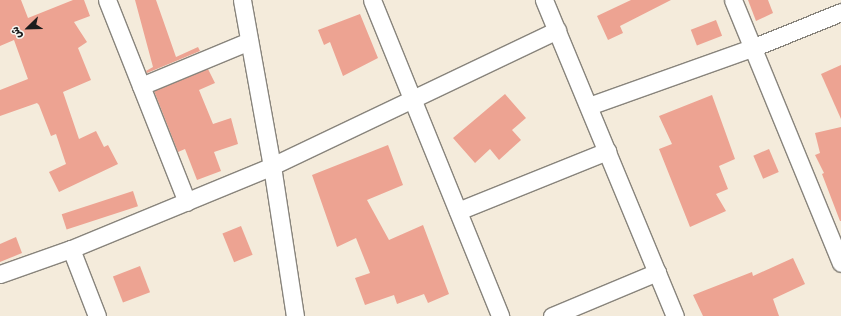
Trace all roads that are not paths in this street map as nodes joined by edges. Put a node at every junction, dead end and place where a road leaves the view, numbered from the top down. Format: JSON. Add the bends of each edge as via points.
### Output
{"nodes":[{"id":1,"x":106,"y":0,"type":"edge"},
{"id":2,"x":242,"y":0,"type":"edge"},
{"id":3,"x":372,"y":0,"type":"edge"},
{"id":4,"x":544,"y":0,"type":"edge"},
{"id":5,"x":733,"y":0,"type":"edge"},
{"id":6,"x":841,"y":12,"type":"edge"},
{"id":7,"x":557,"y":30,"type":"junction"},
{"id":8,"x":249,"y":41,"type":"junction"},
{"id":9,"x":752,"y":48,"type":"junction"},
{"id":10,"x":141,"y":86,"type":"junction"},
{"id":11,"x":413,"y":99,"type":"junction"},
{"id":12,"x":589,"y":106,"type":"junction"},
{"id":13,"x":607,"y":151,"type":"junction"},
{"id":14,"x":272,"y":166,"type":"junction"},
{"id":15,"x":187,"y":202,"type":"junction"},
{"id":16,"x":458,"y":211,"type":"junction"},
{"id":17,"x":71,"y":249,"type":"junction"},
{"id":18,"x":841,"y":263,"type":"edge"},
{"id":19,"x":657,"y":272,"type":"junction"},
{"id":20,"x":0,"y":274,"type":"edge"},
{"id":21,"x":97,"y":316,"type":"edge"},
{"id":22,"x":295,"y":316,"type":"edge"},
{"id":23,"x":500,"y":316,"type":"edge"},
{"id":24,"x":552,"y":316,"type":"edge"},
{"id":25,"x":675,"y":316,"type":"edge"}],
"edges":[{"from":1,"to":10,"type":"street"},
{"from":2,"to":8,"type":"street"},
{"from":3,"to":11,"type":"street"},
{"from":4,"to":7,"type":"street"},
{"from":5,"to":9,"type":"street"},
{"from":6,"to":9,"type":"street"},
{"from":7,"to":11,"type":"street"},
{"from":7,"to":12,"type":"street"},
{"from":8,"to":10,"type":"street"},
{"from":8,"to":14,"type":"street"},
{"from":9,"to":12,"type":"street"},
{"from":9,"to":18,"type":"street"},
{"from":10,"to":15,"type":"street"},
{"from":11,"to":14,"type":"street"},
{"from":11,"to":16,"type":"street"},
{"from":12,"to":13,"type":"street"},
{"from":13,"to":16,"type":"street"},
{"from":13,"to":19,"type":"street"},
{"from":14,"to":15,"type":"street"},
{"from":14,"to":22,"type":"street"},
{"from":15,"to":17,"type":"street"},
{"from":16,"to":23,"type":"street"},
{"from":17,"to":20,"type":"street"},
{"from":17,"to":21,"type":"street"},
{"from":19,"to":24,"type":"street"},
{"from":19,"to":25,"type":"street"}]}
